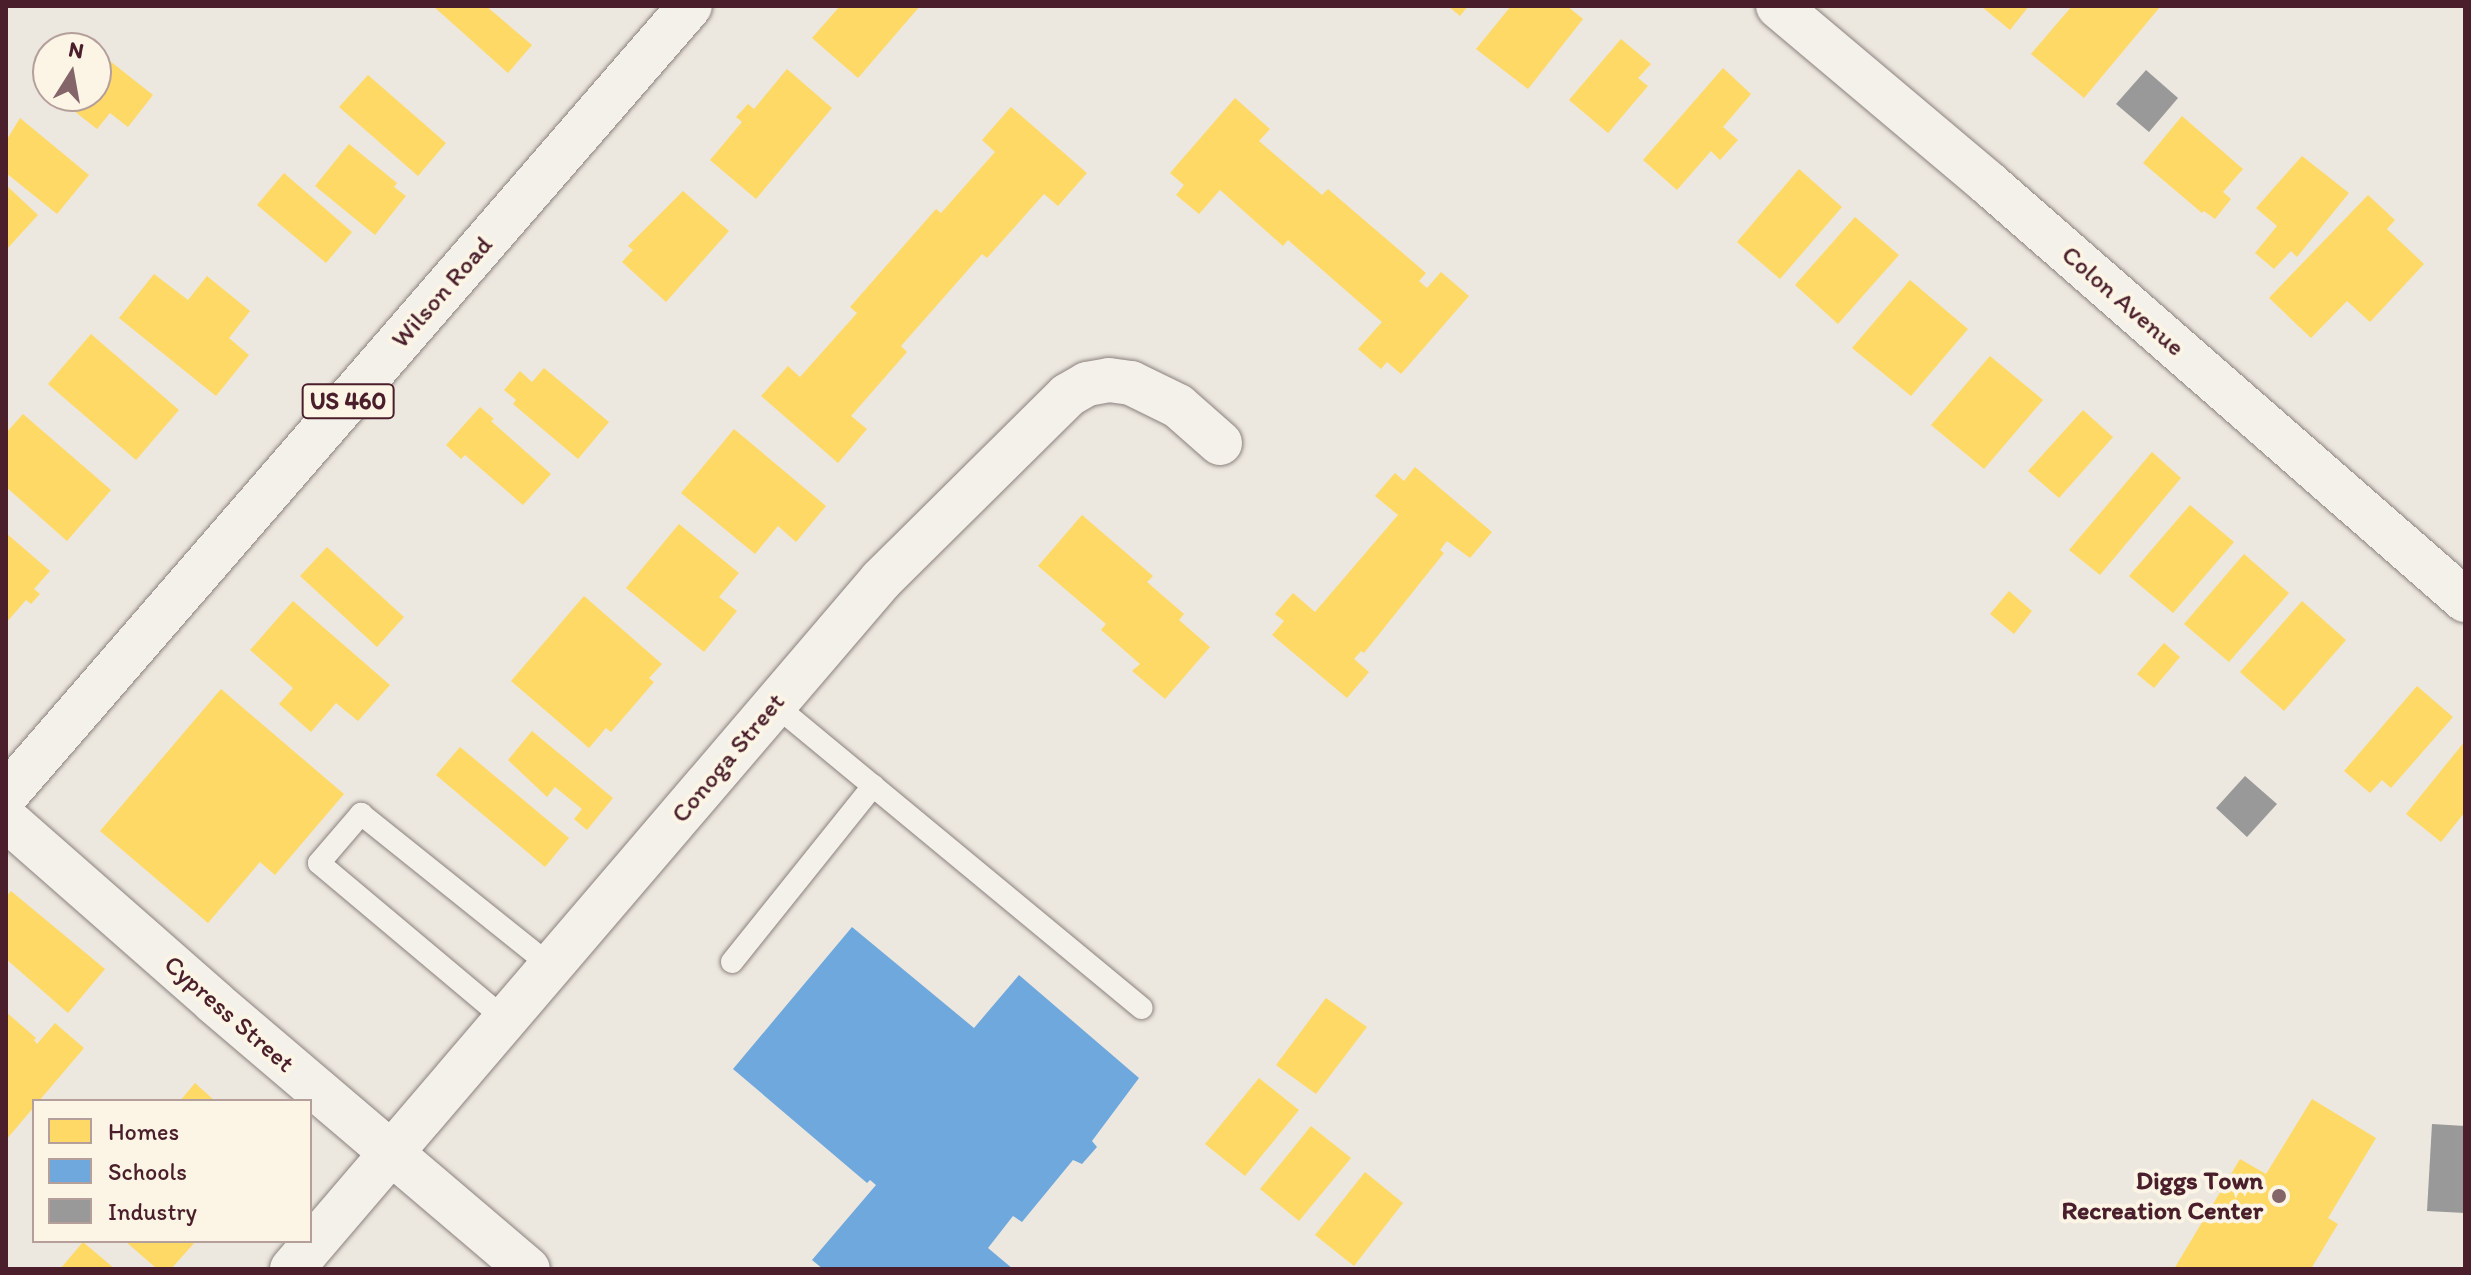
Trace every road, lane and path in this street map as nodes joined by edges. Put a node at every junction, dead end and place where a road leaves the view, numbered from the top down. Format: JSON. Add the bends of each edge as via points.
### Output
{"nodes":[{"id":1,"x":690,"y":6,"type":"edge"},
{"id":2,"x":1778,"y":6,"type":"edge"},
{"id":3,"x":1220,"y":443,"type":"dead end"},
{"id":4,"x":2465,"y":600,"type":"edge"},
{"id":5,"x":774,"y":704,"type":"junction"},
{"id":6,"x":873,"y":786,"type":"junction"},
{"id":7,"x":6,"y":795,"type":"edge"},
{"id":8,"x":6,"y":819,"type":"edge"},
{"id":9,"x":732,"y":962,"type":"dead end"},
{"id":10,"x":552,"y":967,"type":"junction"},
{"id":11,"x":1142,"y":1008,"type":"dead end"},
{"id":12,"x":506,"y":1020,"type":"junction"},
{"id":13,"x":394,"y":1154,"type":"junction"},
{"id":14,"x":511,"y":1264,"type":"edge"},
{"id":15,"x":292,"y":1269,"type":"edge"}],
"edges":[{"from":1,"to":7,"type":"street","name":"Wilson Road","number":"US 460"},
{"from":2,"to":4,"type":"street","name":"Colon Avenue"},
{"from":3,"to":5,"type":"street","name":"Conoga Street","via":[[1178,406],[1131,383],[1087,384],[1068,395],[881,580]]},
{"from":5,"to":6,"type":"lane"},
{"from":5,"to":10,"type":"street","name":"Conoga Street"},
{"from":6,"to":9,"type":"lane"},
{"from":6,"to":11,"type":"lane"},
{"from":8,"to":13,"type":"street","name":"Cypress Street"},
{"from":10,"to":12,"type":"street","name":"Conoga Street"},
{"from":10,"to":12,"type":"lane","via":[[361,814],[319,863]]},
{"from":12,"to":13,"type":"street","name":"Conoga Street"},
{"from":13,"to":14,"type":"street","name":"Cypress Street"},
{"from":13,"to":15,"type":"street","name":"Conoga Street"}]}
